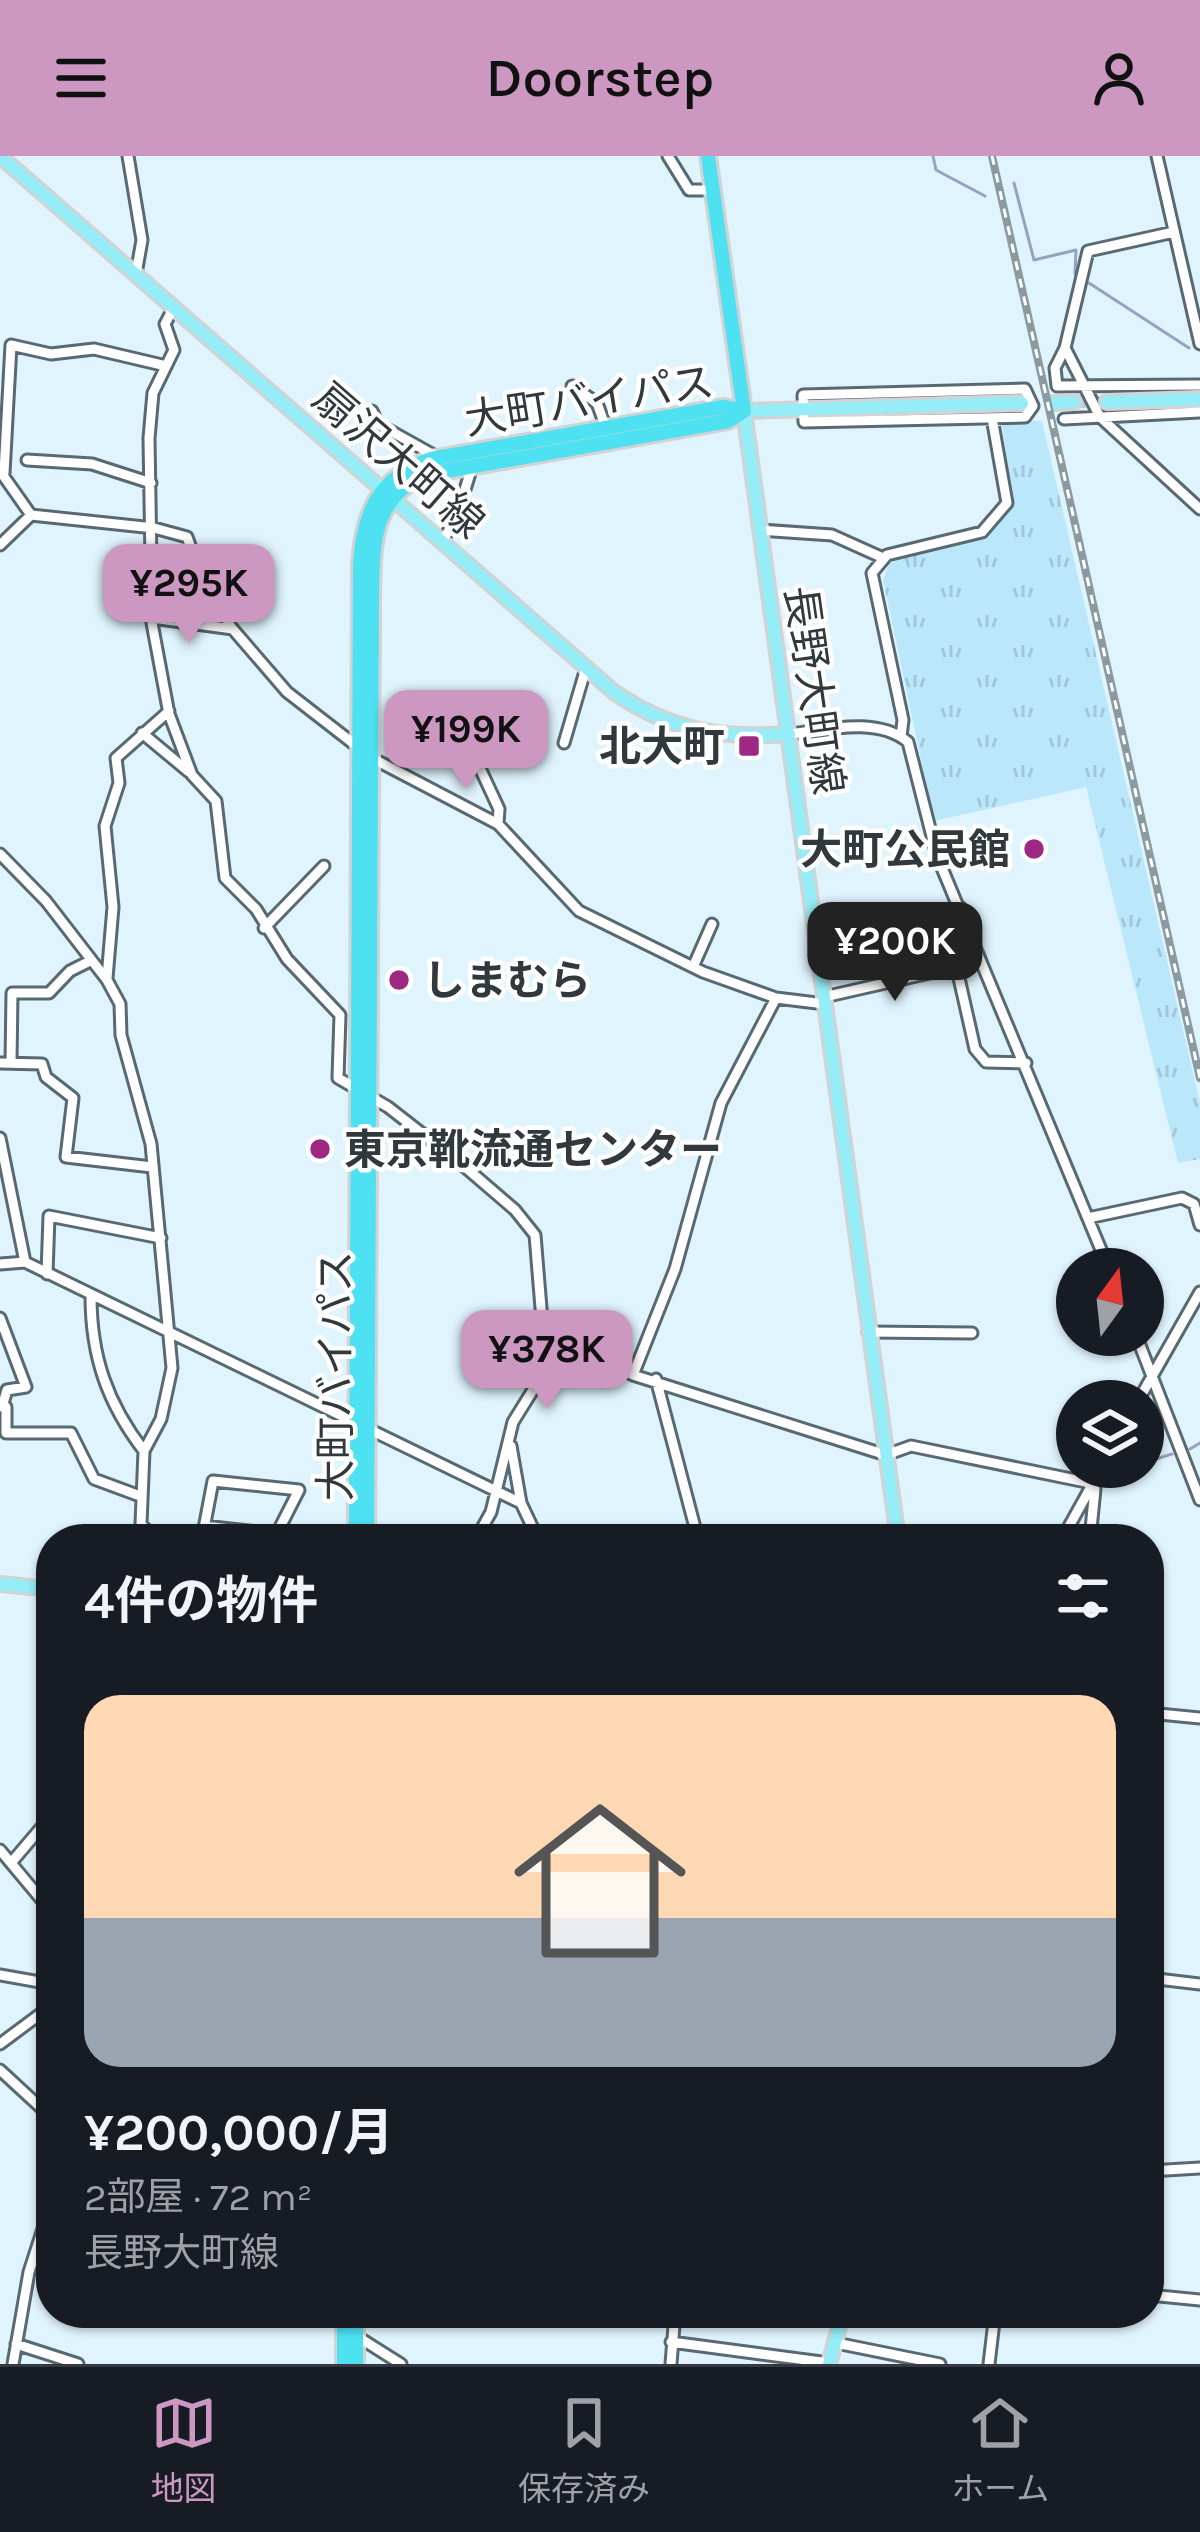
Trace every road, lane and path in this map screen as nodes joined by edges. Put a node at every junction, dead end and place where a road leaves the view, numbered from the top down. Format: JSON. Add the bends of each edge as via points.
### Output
{"nodes":[{"id":1,"x":0,"y":156,"type":"edge"},
{"id":2,"x":128,"y":156,"type":"edge"},
{"id":3,"x":668,"y":156,"type":"edge"},
{"id":4,"x":708,"y":156,"type":"edge"},
{"id":5,"x":1157,"y":156,"type":"edge"},
{"id":6,"x":711,"y":190,"type":"junction"},
{"id":7,"x":1174,"y":232,"type":"junction"},
{"id":8,"x":136,"y":274,"type":"junction"},
{"id":9,"x":174,"y":307,"type":"junction"},
{"id":10,"x":1200,"y":344,"type":"edge"},
{"id":11,"x":1065,"y":348,"type":"junction"},
{"id":12,"x":162,"y":365,"type":"junction"},
{"id":13,"x":1200,"y":385,"type":"edge"},
{"id":14,"x":572,"y":386,"type":"dead end"},
{"id":15,"x":1083,"y":386,"type":"junction"},
{"id":16,"x":1200,"y":399,"type":"edge"},
{"id":17,"x":1075,"y":402,"type":"tunnel mouth"},
{"id":18,"x":1107,"y":402,"type":"tunnel mouth"},
{"id":19,"x":1022,"y":403,"type":"dead end"},
{"id":20,"x":1054,"y":403,"type":"dead end"},
{"id":21,"x":803,"y":409,"type":"junction"},
{"id":22,"x":372,"y":411,"type":"dead end"},
{"id":23,"x":745,"y":411,"type":"junction"},
{"id":24,"x":1200,"y":412,"type":"edge"},
{"id":25,"x":1100,"y":416,"type":"junction"},
{"id":26,"x":992,"y":418,"type":"junction"},
{"id":27,"x":1064,"y":419,"type":"dead end"},
{"id":28,"x":606,"y":428,"type":"junction"},
{"id":29,"x":439,"y":458,"type":"junction"},
{"id":30,"x":27,"y":460,"type":"dead end"},
{"id":31,"x":473,"y":464,"type":"junction"},
{"id":32,"x":2,"y":472,"type":"edge"},
{"id":33,"x":151,"y":483,"type":"junction"},
{"id":34,"x":387,"y":493,"type":"junction"},
{"id":35,"x":1200,"y":509,"type":"edge"},
{"id":36,"x":31,"y":515,"type":"junction"},
{"id":37,"x":154,"y":528,"type":"junction"},
{"id":38,"x":760,"y":530,"type":"junction"},
{"id":39,"x":442,"y":541,"type":"junction"},
{"id":40,"x":0,"y":544,"type":"edge"},
{"id":41,"x":881,"y":557,"type":"junction"},
{"id":42,"x":152,"y":618,"type":"junction"},
{"id":43,"x":233,"y":629,"type":"junction"},
{"id":44,"x":586,"y":668,"type":"junction"},
{"id":45,"x":169,"y":711,"type":"junction"},
{"id":46,"x":142,"y":734,"type":"junction"},
{"id":47,"x":789,"y":734,"type":"junction"},
{"id":48,"x":901,"y":736,"type":"junction"},
{"id":49,"x":564,"y":742,"type":"dead end"},
{"id":50,"x":472,"y":752,"type":"dead end"},
{"id":51,"x":366,"y":753,"type":"junction"},
{"id":52,"x":192,"y":775,"type":"junction"},
{"id":53,"x":498,"y":824,"type":"junction"},
{"id":54,"x":0,"y":854,"type":"edge"},
{"id":55,"x":324,"y":866,"type":"dead end"},
{"id":56,"x":960,"y":907,"type":"junction"},
{"id":57,"x":712,"y":923,"type":"dead end"},
{"id":58,"x":263,"y":928,"type":"junction"},
{"id":59,"x":90,"y":961,"type":"junction"},
{"id":60,"x":693,"y":967,"type":"junction"},
{"id":61,"x":956,"y":967,"type":"junction"},
{"id":62,"x":107,"y":980,"type":"junction"},
{"id":63,"x":776,"y":998,"type":"junction"},
{"id":64,"x":824,"y":1001,"type":"junction"},
{"id":65,"x":6,"y":1063,"type":"edge"},
{"id":66,"x":1026,"y":1063,"type":"junction"},
{"id":67,"x":364,"y":1096,"type":"junction"},
{"id":68,"x":0,"y":1138,"type":"edge"},
{"id":69,"x":152,"y":1166,"type":"junction"},
{"id":70,"x":0,"y":1190,"type":"edge"},
{"id":71,"x":15,"y":1198,"type":"junction"},
{"id":72,"x":1088,"y":1218,"type":"junction"},
{"id":73,"x":1200,"y":1225,"type":"edge"},
{"id":74,"x":160,"y":1238,"type":"junction"},
{"id":75,"x":1100,"y":1248,"type":"edge"},
{"id":76,"x":25,"y":1262,"type":"junction"},
{"id":77,"x":0,"y":1264,"type":"edge"},
{"id":78,"x":47,"y":1274,"type":"junction"},
{"id":79,"x":1200,"y":1292,"type":"edge"},
{"id":80,"x":91,"y":1296,"type":"junction"},
{"id":81,"x":2,"y":1325,"type":"edge"},
{"id":82,"x":868,"y":1332,"type":"junction"},
{"id":83,"x":972,"y":1333,"type":"dead end"},
{"id":84,"x":172,"y":1336,"type":"junction"},
{"id":85,"x":1146,"y":1356,"type":"edge"},
{"id":86,"x":546,"y":1369,"type":"junction"},
{"id":87,"x":1154,"y":1373,"type":"junction"},
{"id":88,"x":633,"y":1375,"type":"junction"},
{"id":89,"x":656,"y":1379,"type":"junction"},
{"id":90,"x":1150,"y":1380,"type":"edge"},
{"id":91,"x":3,"y":1407,"type":"edge"},
{"id":92,"x":362,"y":1425,"type":"junction"},
{"id":93,"x":510,"y":1441,"type":"junction"},
{"id":94,"x":144,"y":1451,"type":"junction"},
{"id":95,"x":886,"y":1455,"type":"junction"},
{"id":96,"x":1056,"y":1477,"type":"edge"},
{"id":97,"x":496,"y":1488,"type":"junction"},
{"id":98,"x":1090,"y":1488,"type":"edge"},
{"id":99,"x":1092,"y":1488,"type":"edge"},
{"id":100,"x":140,"y":1496,"type":"junction"},
{"id":101,"x":1200,"y":1500,"type":"edge"},
{"id":102,"x":521,"y":1503,"type":"junction"},
{"id":103,"x":142,"y":1524,"type":"edge"},
{"id":104,"x":204,"y":1524,"type":"edge"},
{"id":105,"x":282,"y":1524,"type":"edge"},
{"id":106,"x":357,"y":1524,"type":"edge"},
{"id":107,"x":366,"y":1524,"type":"edge"},
{"id":108,"x":482,"y":1524,"type":"edge"},
{"id":109,"x":531,"y":1524,"type":"edge"},
{"id":110,"x":694,"y":1524,"type":"edge"},
{"id":111,"x":896,"y":1524,"type":"edge"},
{"id":112,"x":1070,"y":1524,"type":"edge"},
{"id":113,"x":1091,"y":1524,"type":"edge"},
{"id":114,"x":0,"y":1584,"type":"edge"},
{"id":115,"x":36,"y":1588,"type":"edge"},
{"id":116,"x":1164,"y":1714,"type":"edge"},
{"id":117,"x":1200,"y":1718,"type":"edge"},
{"id":118,"x":36,"y":1834,"type":"edge"},
{"id":119,"x":0,"y":1850,"type":"edge"},
{"id":120,"x":11,"y":1863,"type":"junction"},
{"id":121,"x":36,"y":1893,"type":"edge"},
{"id":122,"x":0,"y":1975,"type":"edge"},
{"id":123,"x":1164,"y":1980,"type":"edge"},
{"id":124,"x":36,"y":1981,"type":"edge"},
{"id":125,"x":1200,"y":1984,"type":"edge"},
{"id":126,"x":36,"y":2017,"type":"edge"},
{"id":127,"x":0,"y":2044,"type":"edge"},
{"id":128,"x":0,"y":2070,"type":"edge"},
{"id":129,"x":36,"y":2103,"type":"edge"},
{"id":130,"x":1200,"y":2168,"type":"edge"},
{"id":131,"x":1164,"y":2170,"type":"edge"},
{"id":132,"x":36,"y":2250,"type":"edge"},
{"id":133,"x":1164,"y":2296,"type":"edge"},
{"id":134,"x":1200,"y":2300,"type":"edge"},
{"id":135,"x":345,"y":2328,"type":"edge"},
{"id":136,"x":352,"y":2328,"type":"edge"},
{"id":137,"x":673,"y":2328,"type":"edge"},
{"id":138,"x":837,"y":2328,"type":"edge"},
{"id":139,"x":993,"y":2328,"type":"edge"},
{"id":140,"x":356,"y":2337,"type":"junction"},
{"id":141,"x":671,"y":2342,"type":"junction"},
{"id":142,"x":836,"y":2343,"type":"junction"},
{"id":143,"x":0,"y":2344,"type":"edge"},
{"id":144,"x":14,"y":2355,"type":"edge"},
{"id":145,"x":78,"y":2364,"type":"edge"},
{"id":146,"x":344,"y":2364,"type":"edge"},
{"id":147,"x":356,"y":2364,"type":"edge"},
{"id":148,"x":401,"y":2364,"type":"edge"},
{"id":149,"x":671,"y":2364,"type":"edge"},
{"id":150,"x":829,"y":2364,"type":"edge"},
{"id":151,"x":940,"y":2364,"type":"edge"},
{"id":152,"x":989,"y":2364,"type":"edge"}],
"edges":[{"from":1,"to":8,"type":"main road","name":"扇沢大町線"},
{"from":2,"to":8,"type":"street","via":[[142,240]]},
{"from":3,"to":6,"type":"street","via":[[689,190]]},
{"from":4,"to":6,"type":"highway"},
{"from":5,"to":7,"type":"street"},
{"from":6,"to":23,"type":"highway"},
{"from":7,"to":10,"type":"street"},
{"from":7,"to":11,"type":"street","via":[[1088,251]]},
{"from":8,"to":9,"type":"main road","name":"扇沢大町線"},
{"from":9,"to":12,"type":"street","via":[[165,324],[174,350]]},
{"from":9,"to":34,"type":"main road","name":"扇沢大町線"},
{"from":11,"to":15,"type":"street"},
{"from":11,"to":15,"type":"street","via":[[1057,386]]},
{"from":12,"to":32,"type":"street","via":[[94,349],[51,354],[11,345]]},
{"from":12,"to":33,"type":"street","via":[[153,393]]},
{"from":13,"to":15,"type":"street"},
{"from":14,"to":28,"type":"street","via":[[597,403]]},
{"from":15,"to":25,"type":"street"},
{"from":16,"to":18,"type":"main road"},
{"from":17,"to":20,"type":"main road"},
{"from":19,"to":21,"type":"main road"},
{"from":21,"to":23,"type":"main road"},
{"from":21,"to":26,"type":"street","via":[[803,422]]},
{"from":21,"to":26,"type":"street","via":[[803,395],[1031,393],[1028,416]]},
{"from":22,"to":29,"type":"street","via":[[377,424]]},
{"from":23,"to":28,"type":"highway","name":"大町バイパス","via":[[723,407]]},
{"from":23,"to":31,"type":"highway","name":"大町バイパス","via":[[728,421]]},
{"from":23,"to":38,"type":"main road","name":"長野大町線"},
{"from":24,"to":25,"type":"street"},
{"from":25,"to":27,"type":"street"},
{"from":25,"to":35,"type":"street"},
{"from":26,"to":41,"type":"street","via":[[1007,503],[988,529]]},
{"from":28,"to":29,"type":"highway","name":"大町バイパス"},
{"from":29,"to":34,"type":"highway","name":"大町バイパス","via":[[401,472]]},
{"from":30,"to":33,"type":"street","via":[[92,464]]},
{"from":31,"to":34,"type":"highway","name":"大町バイパス"},
{"from":31,"to":39,"type":"street"},
{"from":32,"to":36,"type":"street"},
{"from":33,"to":37,"type":"street"},
{"from":34,"to":39,"type":"main road","name":"扇沢大町線"},
{"from":34,"to":51,"type":"highway","name":"大町バイパス","via":[[369,511],[361,545]]},
{"from":36,"to":37,"type":"street"},
{"from":36,"to":40,"type":"street"},
{"from":37,"to":42,"type":"street"},
{"from":37,"to":43,"type":"street","via":[[188,537]]},
{"from":38,"to":41,"type":"street","via":[[832,535]]},
{"from":38,"to":47,"type":"main road","name":"長野大町線"},
{"from":39,"to":44,"type":"main road","name":"扇沢大町線"},
{"from":41,"to":48,"type":"street","via":[[871,581]]},
{"from":42,"to":43,"type":"street"},
{"from":42,"to":45,"type":"street"},
{"from":43,"to":51,"type":"street","via":[[287,692]]},
{"from":44,"to":47,"type":"main road","name":"扇沢大町線","via":[[650,717],[687,730]]},
{"from":44,"to":49,"type":"street"},
{"from":45,"to":46,"type":"street"},
{"from":45,"to":52,"type":"street"},
{"from":46,"to":52,"type":"street"},
{"from":46,"to":62,"type":"street","via":[[116,758],[119,783],[105,826],[113,907]]},
{"from":47,"to":48,"type":"street","via":[[853,727]]},
{"from":47,"to":64,"type":"main road","name":"長野大町線"},
{"from":48,"to":56,"type":"street"},
{"from":50,"to":53,"type":"street","via":[[499,809]]},
{"from":51,"to":53,"type":"street"},
{"from":51,"to":67,"type":"highway","name":"大町バイパス"},
{"from":52,"to":58,"type":"street","via":[[216,801],[225,878]]},
{"from":53,"to":60,"type":"street","via":[[579,911]]},
{"from":54,"to":59,"type":"street"},
{"from":55,"to":58,"type":"street"},
{"from":56,"to":61,"type":"street","via":[[945,916]]},
{"from":56,"to":66,"type":"street"},
{"from":57,"to":60,"type":"street"},
{"from":58,"to":67,"type":"street","via":[[340,1015],[335,1072]]},
{"from":59,"to":62,"type":"street"},
{"from":59,"to":65,"type":"street","via":[[49,993],[12,993]]},
{"from":60,"to":63,"type":"street"},
{"from":61,"to":64,"type":"street"},
{"from":61,"to":66,"type":"street","via":[[980,1059]]},
{"from":62,"to":69,"type":"street","via":[[120,1004]]},
{"from":63,"to":64,"type":"street"},
{"from":63,"to":88,"type":"street","via":[[721,1103],[675,1269]]},
{"from":64,"to":82,"type":"main road","name":"長野大町線"},
{"from":65,"to":69,"type":"street","via":[[42,1064],[73,1098],[67,1157]]},
{"from":66,"to":72,"type":"street"},
{"from":67,"to":86,"type":"street","via":[[465,1167],[529,1225],[538,1246]]},
{"from":67,"to":92,"type":"highway","name":"大町バイパス"},
{"from":68,"to":71,"type":"street"},
{"from":69,"to":74,"type":"street"},
{"from":70,"to":71,"type":"street"},
{"from":71,"to":76,"type":"street"},
{"from":72,"to":73,"type":"street","via":[[1182,1198],[1195,1204]]},
{"from":72,"to":75,"type":"street"},
{"from":74,"to":78,"type":"street","via":[[49,1216]]},
{"from":74,"to":84,"type":"street"},
{"from":76,"to":77,"type":"street"},
{"from":76,"to":78,"type":"street"},
{"from":78,"to":80,"type":"street"},
{"from":79,"to":87,"type":"street"},
{"from":80,"to":84,"type":"street"},
{"from":80,"to":94,"type":"street","via":[[97,1369]]},
{"from":81,"to":91,"type":"street","via":[[26,1387],[7,1390]]},
{"from":82,"to":83,"type":"street"},
{"from":82,"to":95,"type":"main road","name":"長野大町線"},
{"from":84,"to":92,"type":"street"},
{"from":84,"to":94,"type":"street","via":[[169,1396]]},
{"from":85,"to":87,"type":"street"},
{"from":86,"to":88,"type":"street","via":[[579,1350]]},
{"from":86,"to":93,"type":"street"},
{"from":87,"to":90,"type":"street"},
{"from":87,"to":101,"type":"street"},
{"from":88,"to":89,"type":"street"},
{"from":89,"to":95,"type":"street"},
{"from":89,"to":110,"type":"street"},
{"from":91,"to":100,"type":"street","via":[[6,1433],[71,1433],[94,1479]]},
{"from":92,"to":97,"type":"street"},
{"from":92,"to":106,"type":"highway","name":"大町バイパス"},
{"from":92,"to":107,"type":"highway","name":"大町バイパス"},
{"from":93,"to":97,"type":"street"},
{"from":93,"to":102,"type":"street"},
{"from":94,"to":100,"type":"street"},
{"from":95,"to":96,"type":"street","via":[[911,1446]]},
{"from":95,"to":111,"type":"main road","name":"長野大町線"},
{"from":97,"to":102,"type":"street"},
{"from":97,"to":108,"type":"street"},
{"from":98,"to":112,"type":"street"},
{"from":99,"to":113,"type":"street"},
{"from":100,"to":103,"type":"street"},
{"from":102,"to":109,"type":"street"},
{"from":104,"to":105,"type":"street","via":[[212,1481],[299,1490]]},
{"from":114,"to":115,"type":"main road"},
{"from":116,"to":117,"type":"street"},
{"from":118,"to":120,"type":"street"},
{"from":119,"to":120,"type":"street"},
{"from":120,"to":121,"type":"street"},
{"from":122,"to":124,"type":"street"},
{"from":123,"to":125,"type":"street"},
{"from":126,"to":127,"type":"street"},
{"from":128,"to":129,"type":"street"},
{"from":130,"to":131,"type":"street"},
{"from":132,"to":144,"type":"street"},
{"from":133,"to":134,"type":"street"},
{"from":135,"to":146,"type":"highway"},
{"from":136,"to":140,"type":"highway"},
{"from":137,"to":141,"type":"street"},
{"from":138,"to":142,"type":"main road"},
{"from":139,"to":152,"type":"street"},
{"from":140,"to":147,"type":"highway"},
{"from":140,"to":148,"type":"street"},
{"from":141,"to":149,"type":"street"},
{"from":141,"to":150,"type":"street"},
{"from":142,"to":150,"type":"main road"},
{"from":142,"to":151,"type":"street"},
{"from":143,"to":144,"type":"street"},
{"from":144,"to":145,"type":"street"}]}
